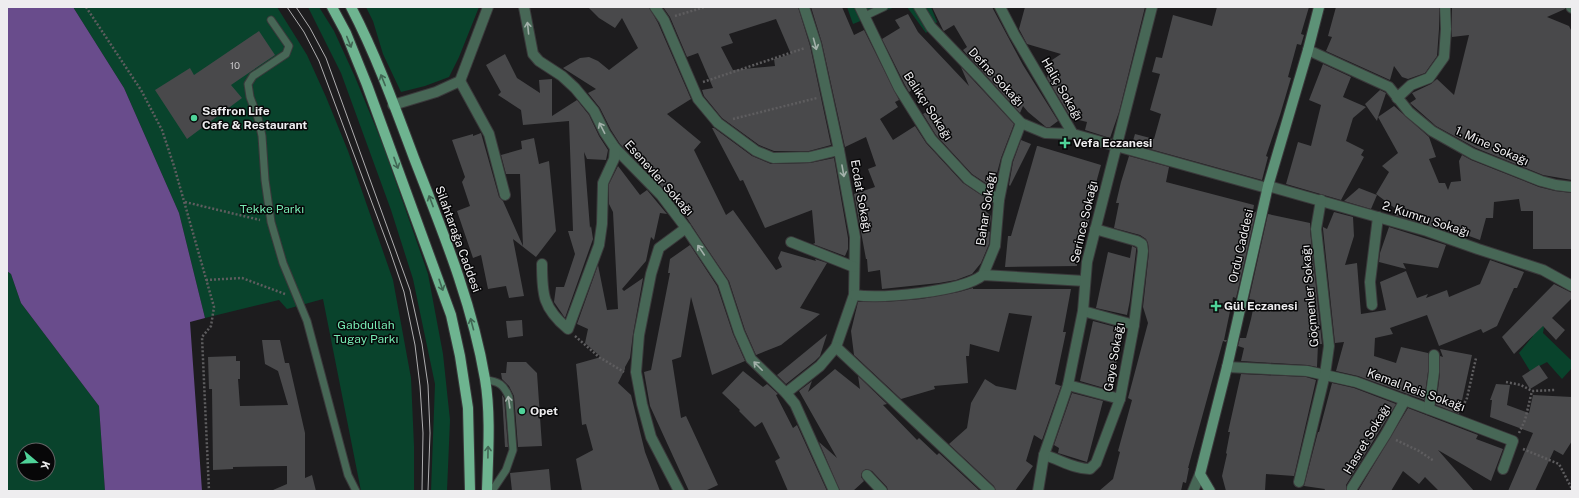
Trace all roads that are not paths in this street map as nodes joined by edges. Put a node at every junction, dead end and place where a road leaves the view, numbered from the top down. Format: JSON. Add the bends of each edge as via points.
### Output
{"nodes":[{"id":1,"x":332,"y":7,"type":"edge"},
{"id":2,"x":351,"y":7,"type":"edge"},
{"id":3,"x":488,"y":7,"type":"edge"},
{"id":4,"x":524,"y":7,"type":"edge"},
{"id":5,"x":655,"y":7,"type":"edge"},
{"id":6,"x":804,"y":7,"type":"edge"},
{"id":7,"x":884,"y":7,"type":"edge"},
{"id":8,"x":918,"y":7,"type":"edge"},
{"id":9,"x":1000,"y":7,"type":"edge"},
{"id":10,"x":1152,"y":7,"type":"edge"},
{"id":11,"x":1319,"y":7,"type":"edge"},
{"id":12,"x":1445,"y":7,"type":"edge"},
{"id":13,"x":862,"y":12,"type":"edge"},
{"id":14,"x":271,"y":20,"type":"dead end"},
{"id":15,"x":1308,"y":50,"type":"junction"},
{"id":16,"x":460,"y":82,"type":"junction"},
{"id":17,"x":1397,"y":98,"type":"junction"},
{"id":18,"x":394,"y":105,"type":"junction"},
{"id":19,"x":1021,"y":124,"type":"junction"},
{"id":20,"x":1073,"y":134,"type":"junction"},
{"id":21,"x":1115,"y":147,"type":"junction"},
{"id":22,"x":615,"y":148,"type":"junction"},
{"id":23,"x":839,"y":150,"type":"junction"},
{"id":24,"x":1267,"y":187,"type":"junction"},
{"id":25,"x":1572,"y":187,"type":"edge"},
{"id":26,"x":505,"y":195,"type":"dead end"},
{"id":27,"x":999,"y":200,"type":"junction"},
{"id":28,"x":1321,"y":200,"type":"junction"},
{"id":29,"x":1378,"y":217,"type":"junction"},
{"id":30,"x":686,"y":228,"type":"junction"},
{"id":31,"x":1095,"y":229,"type":"junction"},
{"id":32,"x":791,"y":242,"type":"dead end"},
{"id":33,"x":542,"y":264,"type":"dead end"},
{"id":34,"x":854,"y":267,"type":"junction"},
{"id":35,"x":983,"y":275,"type":"junction"},
{"id":36,"x":1085,"y":281,"type":"junction"},
{"id":37,"x":1572,"y":286,"type":"edge"},
{"id":38,"x":854,"y":295,"type":"junction"},
{"id":39,"x":1372,"y":304,"type":"dead end"},
{"id":40,"x":1083,"y":310,"type":"junction"},
{"id":41,"x":1134,"y":325,"type":"junction"},
{"id":42,"x":836,"y":347,"type":"junction"},
{"id":43,"x":1434,"y":355,"type":"dead end"},
{"id":44,"x":1227,"y":367,"type":"junction"},
{"id":45,"x":1325,"y":374,"type":"junction"},
{"id":46,"x":485,"y":380,"type":"junction"},
{"id":47,"x":1068,"y":384,"type":"junction"},
{"id":48,"x":786,"y":393,"type":"junction"},
{"id":49,"x":1120,"y":399,"type":"junction"},
{"id":50,"x":1405,"y":400,"type":"junction"},
{"id":51,"x":1428,"y":409,"type":"junction"},
{"id":52,"x":1044,"y":455,"type":"junction"},
{"id":53,"x":1503,"y":469,"type":"dead end"},
{"id":54,"x":1200,"y":474,"type":"junction"},
{"id":55,"x":867,"y":475,"type":"dead end"},
{"id":56,"x":1299,"y":482,"type":"dead end"},
{"id":57,"x":356,"y":491,"type":"edge"},
{"id":58,"x":470,"y":491,"type":"edge"},
{"id":59,"x":487,"y":491,"type":"edge"},
{"id":60,"x":492,"y":491,"type":"edge"},
{"id":61,"x":679,"y":491,"type":"edge"},
{"id":62,"x":834,"y":491,"type":"edge"},
{"id":63,"x":882,"y":491,"type":"edge"},
{"id":64,"x":990,"y":491,"type":"edge"},
{"id":65,"x":1038,"y":491,"type":"edge"},
{"id":66,"x":1194,"y":491,"type":"edge"},
{"id":67,"x":1210,"y":491,"type":"edge"},
{"id":68,"x":1352,"y":491,"type":"edge"}],
"edges":[{"from":1,"to":58,"type":"main road","one_way":true,"via":[[367,85],[451,315],[468,408]]},
{"from":18,"to":2,"type":"main road","name":"Silahtarağa Caddesi","one_way":true},
{"from":3,"to":16,"type":"street"},
{"from":22,"to":4,"type":"street","name":"Esenevler Sokağı","one_way":true,"via":[[594,112],[575,88],[532,54]]},
{"from":5,"to":23,"type":"street","via":[[664,20],[698,99],[718,123],[756,151],[773,158],[810,157]]},
{"from":6,"to":23,"type":"street","name":"Ecdat Sokağı","via":[[816,44]]},
{"from":7,"to":13,"type":"lane"},
{"from":8,"to":19,"type":"street","name":"Defne Sokağı","via":[[931,27]]},
{"from":9,"to":20,"type":"street","name":"Haliç Sokağı"},
{"from":10,"to":21,"type":"street","name":"Serince Sokağı"},
{"from":11,"to":15,"type":"main road","name":"Ordu Caddesi"},
{"from":12,"to":17,"type":"street","via":[[1444,57],[1429,78],[1411,85]]},
{"from":13,"to":27,"type":"street","name":"Balıkçı Sokağı","via":[[899,88],[931,139],[968,179]]},
{"from":14,"to":57,"type":"lane","via":[[288,46],[286,54],[253,76],[248,84],[262,136],[271,222],[283,263],[307,321],[348,475]]},
{"from":15,"to":17,"type":"street","name":"1. Mine Sokağı","via":[[1389,87]]},
{"from":15,"to":24,"type":"main road","name":"Ordu Caddesi"},
{"from":16,"to":18,"type":"street"},
{"from":16,"to":26,"type":"street","via":[[489,134]]},
{"from":17,"to":25,"type":"street","name":"1. Mine Sokağı","via":[[1432,131],[1473,154],[1541,181]]},
{"from":46,"to":18,"type":"main road","name":"Silahtarağa Caddesi","one_way":true,"via":[[464,290]]},
{"from":19,"to":20,"type":"street","name":"Defne Sokağı","via":[[1045,133]]},
{"from":19,"to":27,"type":"street","name":"Bahar Sokağı","via":[[1007,160]]},
{"from":20,"to":21,"type":"street","name":"Haliç Sokağı"},
{"from":21,"to":24,"type":"street","name":"Haliç Sokağı"},
{"from":21,"to":31,"type":"street","name":"Serince Sokağı"},
{"from":22,"to":30,"type":"street","name":"Esenevler Sokağı","via":[[661,195]]},
{"from":22,"to":33,"type":"street","via":[[614,159],[602,183],[599,245],[568,329],[547,306],[542,292]]},
{"from":23,"to":34,"type":"street","name":"Ecdat Sokağı","one_way":true,"via":[[855,237]]},
{"from":24,"to":28,"type":"street","name":"2. Kumru Sokağı"},
{"from":24,"to":44,"type":"main road","name":"Ordu Caddesi"},
{"from":27,"to":35,"type":"street","name":"Bahar Sokağı","via":[[995,246]]},
{"from":28,"to":29,"type":"street","name":"2. Kumru Sokağı"},
{"from":28,"to":45,"type":"street","name":"Göçmenler Sokağı","via":[[1316,229],[1329,346]]},
{"from":29,"to":37,"type":"street","name":"2. Kumru Sokağı","via":[[1543,270]]},
{"from":29,"to":39,"type":"street","via":[[1370,282]]},
{"from":48,"to":30,"type":"street","name":"Esenevler Sokağı","one_way":true,"via":[[751,359],[723,283]]},
{"from":30,"to":61,"type":"street","via":[[659,248],[650,274],[639,335],[636,372],[651,437]]},
{"from":31,"to":36,"type":"street","name":"Serince Sokağı"},
{"from":31,"to":41,"type":"street","name":"Gaye Sokağı","via":[[1142,244]]},
{"from":32,"to":34,"type":"street"},
{"from":34,"to":38,"type":"street","name":"Ecdat Sokağı"},
{"from":35,"to":36,"type":"street"},
{"from":35,"to":38,"type":"street","via":[[956,286],[911,294],[868,298]]},
{"from":36,"to":40,"type":"street","name":"Serince Sokağı"},
{"from":38,"to":42,"type":"street","name":"Ecdat Sokağı"},
{"from":40,"to":41,"type":"street"},
{"from":40,"to":47,"type":"street","name":"Serince Sokağı"},
{"from":41,"to":49,"type":"street","name":"Gaye Sokağı"},
{"from":42,"to":48,"type":"street","via":[[820,366]]},
{"from":42,"to":64,"type":"street"},
{"from":43,"to":51,"type":"street"},
{"from":44,"to":45,"type":"street","name":"Kemal Reis Sokağı"},
{"from":44,"to":54,"type":"main road","name":"Ordu Caddesi"},
{"from":45,"to":50,"type":"street","name":"Kemal Reis Sokağı"},
{"from":45,"to":56,"type":"street","name":"Göçmenler Sokağı"},
{"from":59,"to":46,"type":"main road","name":"Silahtarağa Caddesi","one_way":true,"via":[[488,424]]},
{"from":60,"to":46,"type":"lane","one_way":true,"via":[[506,470],[513,450],[509,398],[506,390],[495,381]]},
{"from":47,"to":49,"type":"street"},
{"from":47,"to":52,"type":"street","name":"Serince Sokağı"},
{"from":48,"to":62,"type":"street","name":"Esenevler Sokağı","via":[[794,404]]},
{"from":49,"to":52,"type":"street","name":"Gaye Sokağı","via":[[1096,463],[1090,469],[1081,469]]},
{"from":50,"to":51,"type":"street","name":"Kemal Reis Sokağı"},
{"from":50,"to":68,"type":"street","name":"Hasret Sokağı"},
{"from":51,"to":53,"type":"street","name":"Kemal Reis Sokağı","via":[[1513,441]]},
{"from":52,"to":65,"type":"street","name":"Serince Sokağı"},
{"from":54,"to":66,"type":"street","name":"Ordu Caddesi"},
{"from":54,"to":67,"type":"main road"},
{"from":55,"to":63,"type":"street"}]}
